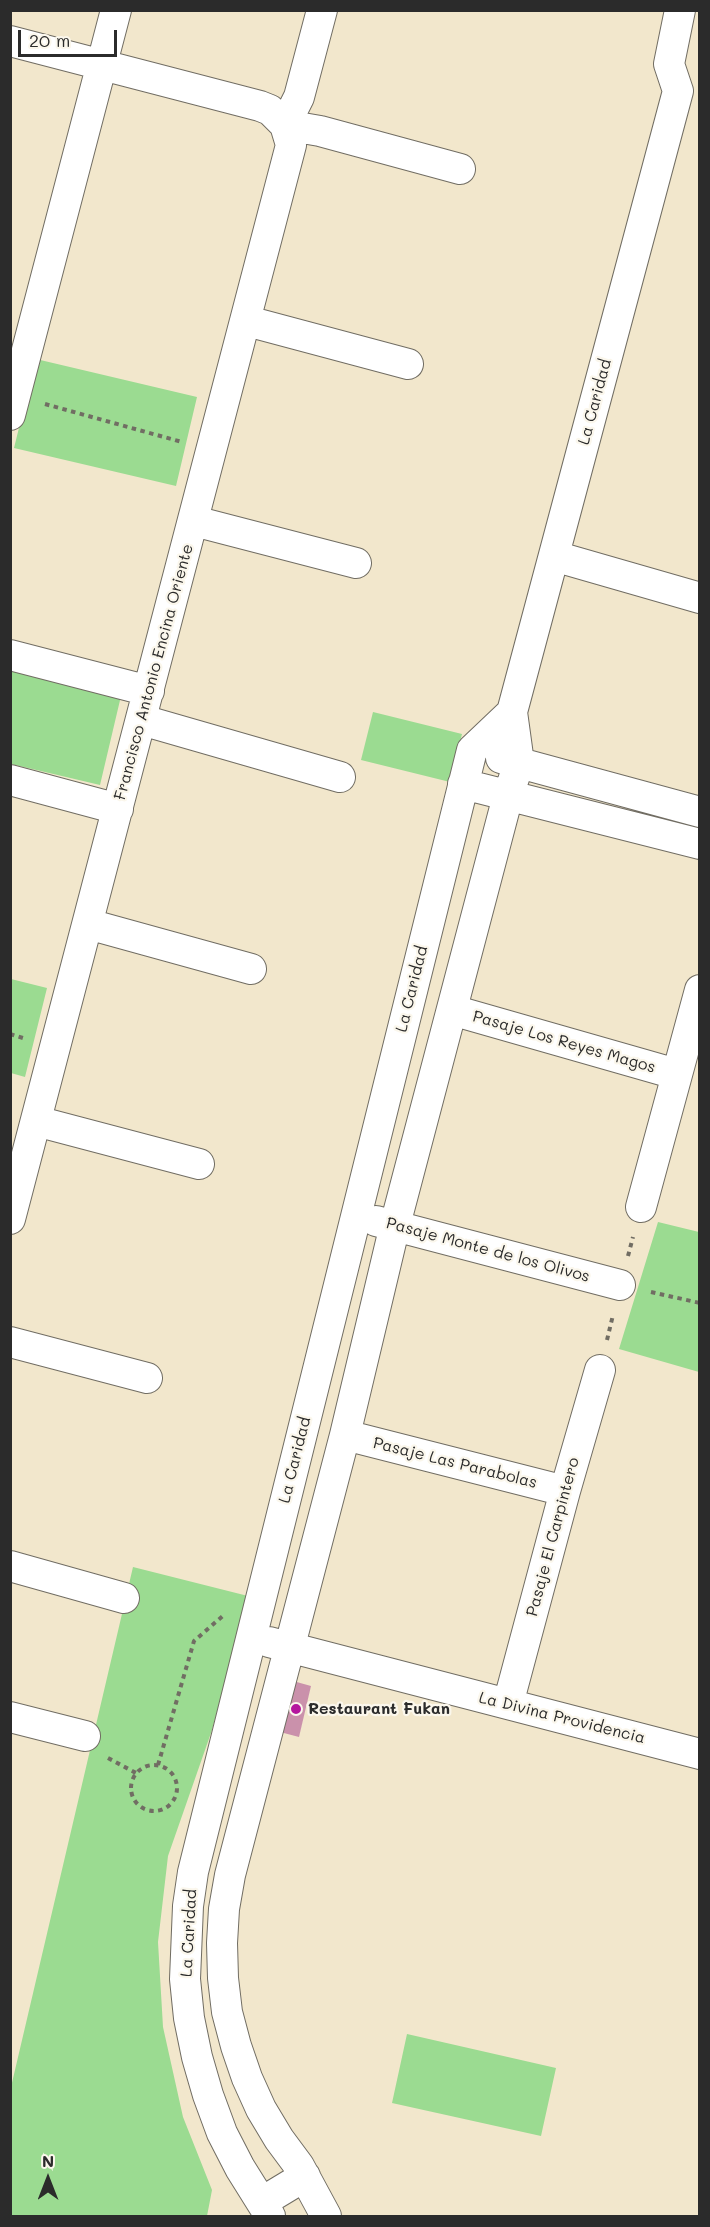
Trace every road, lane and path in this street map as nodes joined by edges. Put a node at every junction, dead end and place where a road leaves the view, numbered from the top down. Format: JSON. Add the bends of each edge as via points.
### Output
{"nodes":[{"id":1,"x":116,"y":10,"type":"edge"},
{"id":2,"x":322,"y":10,"type":"edge"},
{"id":3,"x":680,"y":10,"type":"edge"},
{"id":4,"x":10,"y":41,"type":"edge"},
{"id":5,"x":102,"y":64,"type":"junction"},
{"id":6,"x":688,"y":94,"type":"edge"},
{"id":7,"x":285,"y":124,"type":"junction"},
{"id":8,"x":460,"y":169,"type":"dead end"},
{"id":9,"x":247,"y":321,"type":"junction"},
{"id":10,"x":408,"y":364,"type":"dead end"},
{"id":11,"x":13,"y":405,"type":"edge"},
{"id":12,"x":213,"y":451,"type":"junction"},
{"id":13,"x":194,"y":521,"type":"junction"},
{"id":14,"x":554,"y":556,"type":"junction"},
{"id":15,"x":356,"y":563,"type":"dead end"},
{"id":16,"x":699,"y":598,"type":"edge"},
{"id":17,"x":10,"y":655,"type":"edge"},
{"id":18,"x":149,"y":692,"type":"junction"},
{"id":19,"x":512,"y":712,"type":"junction"},
{"id":20,"x":141,"y":720,"type":"junction"},
{"id":21,"x":472,"y":750,"type":"junction"},
{"id":22,"x":519,"y":763,"type":"junction"},
{"id":23,"x":340,"y":777,"type":"dead end"},
{"id":24,"x":10,"y":780,"type":"edge"},
{"id":25,"x":463,"y":784,"type":"junction"},
{"id":26,"x":508,"y":796,"type":"junction"},
{"id":27,"x":118,"y":809,"type":"junction"},
{"id":28,"x":699,"y":812,"type":"edge"},
{"id":29,"x":699,"y":844,"type":"edge"},
{"id":30,"x":88,"y":924,"type":"junction"},
{"id":31,"x":424,"y":944,"type":"junction"},
{"id":32,"x":467,"y":956,"type":"junction"},
{"id":33,"x":251,"y":969,"type":"dead end"},
{"id":34,"x":699,"y":990,"type":"edge"},
{"id":35,"x":452,"y":1010,"type":"junction"},
{"id":36,"x":676,"y":1074,"type":"junction"},
{"id":37,"x":36,"y":1121,"type":"junction"},
{"id":38,"x":200,"y":1164,"type":"dead end"},
{"id":39,"x":640,"y":1207,"type":"dead end"},
{"id":40,"x":356,"y":1216,"type":"junction"},
{"id":41,"x":10,"y":1219,"type":"edge"},
{"id":42,"x":395,"y":1225,"type":"junction"},
{"id":43,"x":620,"y":1285,"type":"joint"},
{"id":44,"x":699,"y":1303,"type":"edge"},
{"id":45,"x":10,"y":1342,"type":"edge"},
{"id":46,"x":600,"y":1370,"type":"dead end"},
{"id":47,"x":147,"y":1378,"type":"dead end"},
{"id":48,"x":345,"y":1435,"type":"junction"},
{"id":49,"x":565,"y":1491,"type":"junction"},
{"id":50,"x":10,"y":1566,"type":"edge"},
{"id":51,"x":124,"y":1598,"type":"dead end"},
{"id":52,"x":259,"y":1606,"type":"junction"},
{"id":53,"x":251,"y":1638,"type":"junction"},
{"id":54,"x":289,"y":1647,"type":"junction"},
{"id":55,"x":508,"y":1704,"type":"junction"},
{"id":56,"x":10,"y":1717,"type":"edge"},
{"id":57,"x":85,"y":1736,"type":"dead end"},
{"id":58,"x":699,"y":1754,"type":"edge"},
{"id":59,"x":158,"y":1765,"type":"junction"},
{"id":60,"x":304,"y":2176,"type":"junction"},
{"id":61,"x":266,"y":2209,"type":"edge"},
{"id":62,"x":326,"y":2217,"type":"edge"}],
"edges":[{"from":1,"to":5,"type":"street"},
{"from":2,"to":7,"type":"street","via":[[299,97]]},
{"from":3,"to":6,"type":"street","via":[[669,64]]},
{"from":4,"to":5,"type":"street"},
{"from":5,"to":7,"type":"street","via":[[260,106]]},
{"from":5,"to":11,"type":"street"},
{"from":6,"to":14,"type":"street","name":"La Caridad"},
{"from":7,"to":8,"type":"street"},
{"from":7,"to":9,"type":"street","name":"Francisco Antonio Encina Oriente","via":[[290,156]]},
{"from":9,"to":10,"type":"street"},
{"from":9,"to":12,"type":"street","name":"Francisco Antonio Encina Oriente"},
{"from":11,"to":12,"type":"path"},
{"from":12,"to":13,"type":"street","name":"Francisco Antonio Encina Oriente"},
{"from":13,"to":15,"type":"street"},
{"from":13,"to":18,"type":"street","name":"Francisco Antonio Encina Oriente"},
{"from":14,"to":16,"type":"street"},
{"from":14,"to":19,"type":"street","name":"La Caridad"},
{"from":17,"to":18,"type":"street"},
{"from":18,"to":20,"type":"street","name":"Francisco Antonio Encina Oriente"},
{"from":19,"to":21,"type":"street"},
{"from":19,"to":22,"type":"street","name":"La Caridad"},
{"from":20,"to":23,"type":"street"},
{"from":20,"to":27,"type":"street","name":"Francisco Antonio Encina Oriente"},
{"from":21,"to":22,"type":"street"},
{"from":21,"to":25,"type":"street","name":"La Caridad"},
{"from":22,"to":26,"type":"street","name":"La Caridad"},
{"from":22,"to":28,"type":"street"},
{"from":24,"to":27,"type":"street"},
{"from":25,"to":26,"type":"street"},
{"from":25,"to":31,"type":"street","name":"La Caridad"},
{"from":26,"to":29,"type":"street"},
{"from":26,"to":32,"type":"street","name":"La Caridad"},
{"from":27,"to":30,"type":"street","name":"Francisco Antonio Encina Oriente"},
{"from":30,"to":33,"type":"street"},
{"from":30,"to":37,"type":"street","name":"Francisco Antonio Encina Oriente"},
{"from":31,"to":32,"type":"street"},
{"from":31,"to":40,"type":"street","name":"La Caridad"},
{"from":32,"to":35,"type":"street","name":"La Caridad"},
{"from":34,"to":36,"type":"street"},
{"from":35,"to":36,"type":"street","name":"Pasaje Los Reyes Magos"},
{"from":35,"to":42,"type":"street","name":"La Caridad"},
{"from":36,"to":39,"type":"street"},
{"from":37,"to":38,"type":"street"},
{"from":37,"to":41,"type":"street","name":"Francisco Antonio Encina Oriente"},
{"from":40,"to":42,"type":"street","name":"Pasaje Monte de los Olivos"},
{"from":40,"to":52,"type":"street","name":"La Caridad"},
{"from":42,"to":43,"type":"street","name":"Pasaje Monte de los Olivos"},
{"from":42,"to":48,"type":"street","name":"La Caridad"},
{"from":43,"to":44,"type":"path"},
{"from":45,"to":47,"type":"street"},
{"from":46,"to":49,"type":"street","name":"Pasaje El Carpintero"},
{"from":48,"to":49,"type":"street","name":"Pasaje Las Parabolas"},
{"from":48,"to":54,"type":"street","name":"La Caridad"},
{"from":49,"to":55,"type":"street","name":"Pasaje El Carpintero"},
{"from":50,"to":51,"type":"street"},
{"from":52,"to":53,"type":"street","name":"La Caridad"},
{"from":52,"to":59,"type":"path","via":[[229,1611],[194,1641]]},
{"from":53,"to":54,"type":"street","name":"La Divina Providencia"},
{"from":53,"to":61,"type":"street","name":"La Caridad","via":[[193,1872],[185,1979],[189,2018],[208,2095],[222,2133]]},
{"from":54,"to":55,"type":"street","name":"La Divina Providencia"},
{"from":54,"to":60,"type":"street","name":"La Caridad","via":[[230,1875],[222,1943],[227,2012],[247,2078],[261,2109]]},
{"from":55,"to":58,"type":"street","name":"La Divina Providencia"},
{"from":56,"to":57,"type":"street"},
{"from":59,"to":59,"type":"path","via":[[142,1768],[130,1789],[136,1804],[151,1811],[172,1803],[178,1788],[172,1773]]},
{"from":60,"to":61,"type":"street"},
{"from":60,"to":62,"type":"street","name":"La Caridad"}]}
